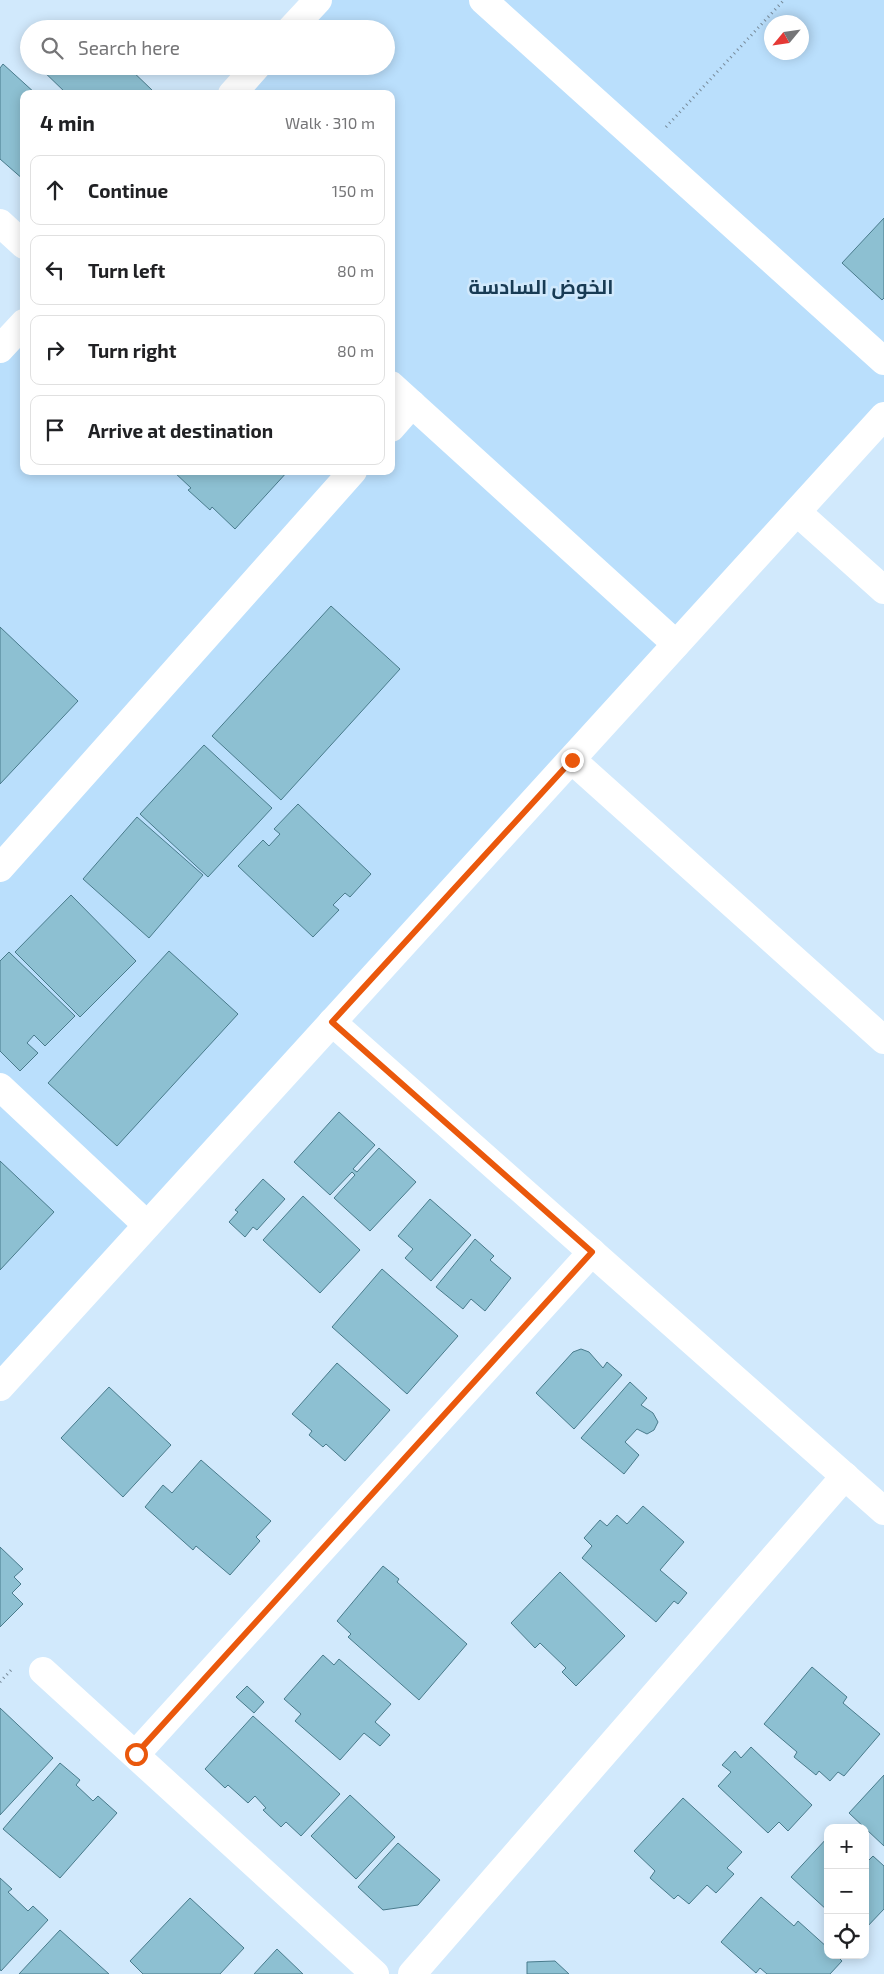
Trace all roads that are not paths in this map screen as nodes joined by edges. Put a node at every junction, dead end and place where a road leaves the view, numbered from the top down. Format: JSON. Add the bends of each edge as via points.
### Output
{"nodes":[{"id":1,"x":318,"y":0,"type":"edge"},
{"id":2,"x":483,"y":0,"type":"edge"},
{"id":3,"x":300,"y":20,"type":"edge"},
{"id":4,"x":249,"y":75,"type":"edge"},
{"id":5,"x":236,"y":90,"type":"edge"},
{"id":6,"x":0,"y":223,"type":"edge"},
{"id":7,"x":20,"y":241,"type":"edge"},
{"id":8,"x":20,"y":327,"type":"edge"},
{"id":9,"x":880,"y":348,"type":"edge"},
{"id":10,"x":0,"y":349,"type":"edge"},
{"id":11,"x":395,"y":389,"type":"edge"},
{"id":12,"x":412,"y":404,"type":"junction"},
{"id":13,"x":884,"y":416,"type":"edge"},
{"id":14,"x":395,"y":423,"type":"edge"},
{"id":15,"x":349,"y":475,"type":"edge"},
{"id":16,"x":797,"y":512,"type":"junction"},
{"id":17,"x":884,"y":590,"type":"edge"},
{"id":18,"x":676,"y":644,"type":"junction"},
{"id":19,"x":572,"y":760,"type":"junction"},
{"id":20,"x":0,"y":868,"type":"edge"},
{"id":21,"x":332,"y":1022,"type":"junction"},
{"id":22,"x":884,"y":1040,"type":"edge"},
{"id":23,"x":0,"y":1087,"type":"edge"},
{"id":24,"x":147,"y":1225,"type":"junction"},
{"id":25,"x":592,"y":1252,"type":"junction"},
{"id":26,"x":0,"y":1387,"type":"edge"},
{"id":27,"x":845,"y":1476,"type":"junction"},
{"id":28,"x":884,"y":1511,"type":"edge"},
{"id":29,"x":43,"y":1671,"type":"dead end"},
{"id":30,"x":136,"y":1754,"type":"junction"},
{"id":31,"x":375,"y":1974,"type":"edge"},
{"id":32,"x":412,"y":1974,"type":"edge"}],
"edges":[{"from":1,"to":3,"type":"street"},
{"from":2,"to":9,"type":"street","via":[[647,148]]},
{"from":4,"to":5,"type":"street"},
{"from":6,"to":7,"type":"street"},
{"from":8,"to":10,"type":"street"},
{"from":11,"to":12,"type":"street"},
{"from":12,"to":14,"type":"street"},
{"from":12,"to":18,"type":"street"},
{"from":13,"to":16,"type":"street"},
{"from":15,"to":20,"type":"street"},
{"from":16,"to":17,"type":"street"},
{"from":16,"to":18,"type":"street"},
{"from":18,"to":19,"type":"street"},
{"from":19,"to":21,"type":"street"},
{"from":19,"to":22,"type":"street"},
{"from":21,"to":24,"type":"street"},
{"from":21,"to":25,"type":"street"},
{"from":23,"to":24,"type":"street"},
{"from":24,"to":26,"type":"street"},
{"from":25,"to":27,"type":"street"},
{"from":25,"to":30,"type":"street"},
{"from":27,"to":28,"type":"street"},
{"from":27,"to":32,"type":"street"},
{"from":29,"to":30,"type":"street"},
{"from":30,"to":31,"type":"street"}]}
